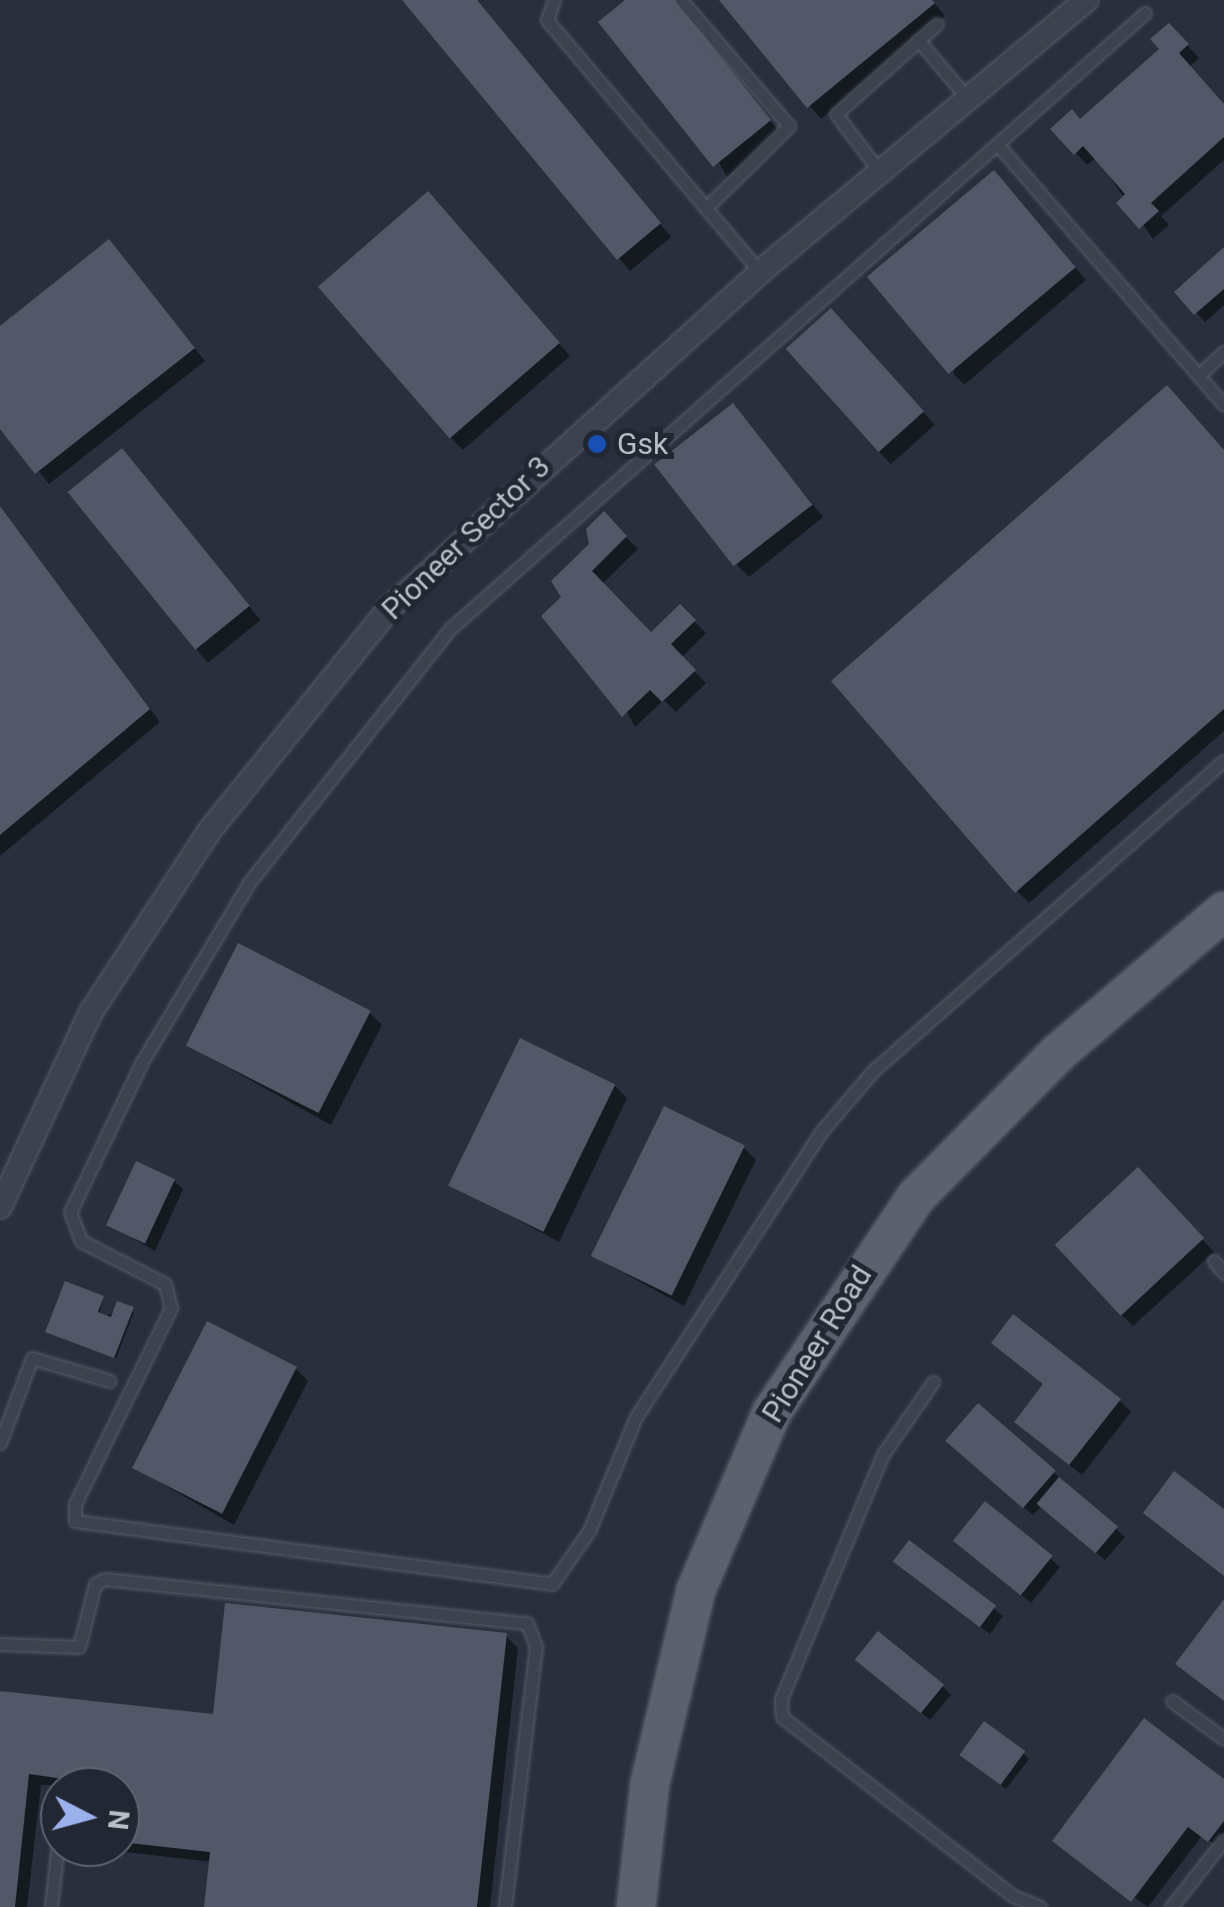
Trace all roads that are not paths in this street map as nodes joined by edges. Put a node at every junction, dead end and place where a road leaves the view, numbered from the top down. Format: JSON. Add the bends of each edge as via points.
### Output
{"nodes":[{"id":1,"x":554,"y":0,"type":"edge"},
{"id":2,"x":681,"y":0,"type":"edge"},
{"id":3,"x":1087,"y":0,"type":"edge"},
{"id":4,"x":1145,"y":13,"type":"dead end"},
{"id":5,"x":937,"y":24,"type":"dead end"},
{"id":6,"x":918,"y":40,"type":"junction"},
{"id":7,"x":969,"y":100,"type":"junction"},
{"id":8,"x":998,"y":145,"type":"junction"},
{"id":9,"x":879,"y":171,"type":"junction"},
{"id":10,"x":706,"y":207,"type":"junction"},
{"id":11,"x":760,"y":272,"type":"junction"},
{"id":12,"x":1224,"y":352,"type":"edge"},
{"id":13,"x":1198,"y":375,"type":"junction"},
{"id":14,"x":1224,"y":405,"type":"edge"},
{"id":15,"x":1224,"y":761,"type":"edge"},
{"id":16,"x":1224,"y":911,"type":"edge"},
{"id":17,"x":0,"y":1208,"type":"edge"},
{"id":18,"x":1214,"y":1262,"type":"dead end"},
{"id":19,"x":1224,"y":1273,"type":"edge"},
{"id":20,"x":110,"y":1381,"type":"dead end"},
{"id":21,"x":933,"y":1382,"type":"dead end"},
{"id":22,"x":0,"y":1443,"type":"edge"},
{"id":23,"x":0,"y":1644,"type":"edge"},
{"id":24,"x":1172,"y":1702,"type":"dead end"},
{"id":25,"x":1224,"y":1739,"type":"edge"},
{"id":26,"x":1224,"y":1840,"type":"edge"},
{"id":27,"x":56,"y":1867,"type":"edge"},
{"id":28,"x":52,"y":1907,"type":"edge"},
{"id":29,"x":505,"y":1907,"type":"edge"},
{"id":30,"x":636,"y":1907,"type":"edge"},
{"id":31,"x":1040,"y":1907,"type":"edge"},
{"id":32,"x":1171,"y":1907,"type":"edge"}],
"edges":[{"from":1,"to":10,"type":"lane","via":[[547,20]]},
{"from":2,"to":10,"type":"lane","via":[[789,126]]},
{"from":3,"to":7,"type":"street","name":"Pioneer Sector 3"},
{"from":4,"to":8,"type":"lane"},
{"from":5,"to":6,"type":"lane"},
{"from":6,"to":7,"type":"lane"},
{"from":6,"to":9,"type":"lane","via":[[836,114]]},
{"from":7,"to":9,"type":"street","name":"Pioneer Sector 3"},
{"from":8,"to":13,"type":"lane"},
{"from":8,"to":15,"type":"lane","via":[[450,629],[248,883],[142,1062],[70,1212],[80,1241],[165,1284],[171,1308],[74,1504],[75,1521],[552,1584],[589,1531],[636,1416],[821,1132],[944,1006]]},
{"from":9,"to":11,"type":"street","name":"Pioneer Sector 3"},
{"from":10,"to":11,"type":"lane"},
{"from":11,"to":17,"type":"street","name":"Pioneer Sector 3","via":[[490,510],[390,608],[280,740],[91,1012]]},
{"from":12,"to":13,"type":"lane"},
{"from":13,"to":14,"type":"lane"},
{"from":16,"to":30,"type":"main road","name":"Pioneer Road","via":[[1058,1052],[916,1198],[772,1412],[696,1590],[650,1782]]},
{"from":18,"to":19,"type":"lane"},
{"from":20,"to":22,"type":"lane","via":[[32,1358]]},
{"from":21,"to":31,"type":"lane","via":[[883,1454],[781,1699],[782,1717],[1013,1896]]},
{"from":23,"to":29,"type":"lane","via":[[79,1647],[95,1584],[105,1579],[527,1623],[536,1646]]},
{"from":24,"to":25,"type":"lane"},
{"from":26,"to":32,"type":"lane"},
{"from":27,"to":28,"type":"lane"}]}
